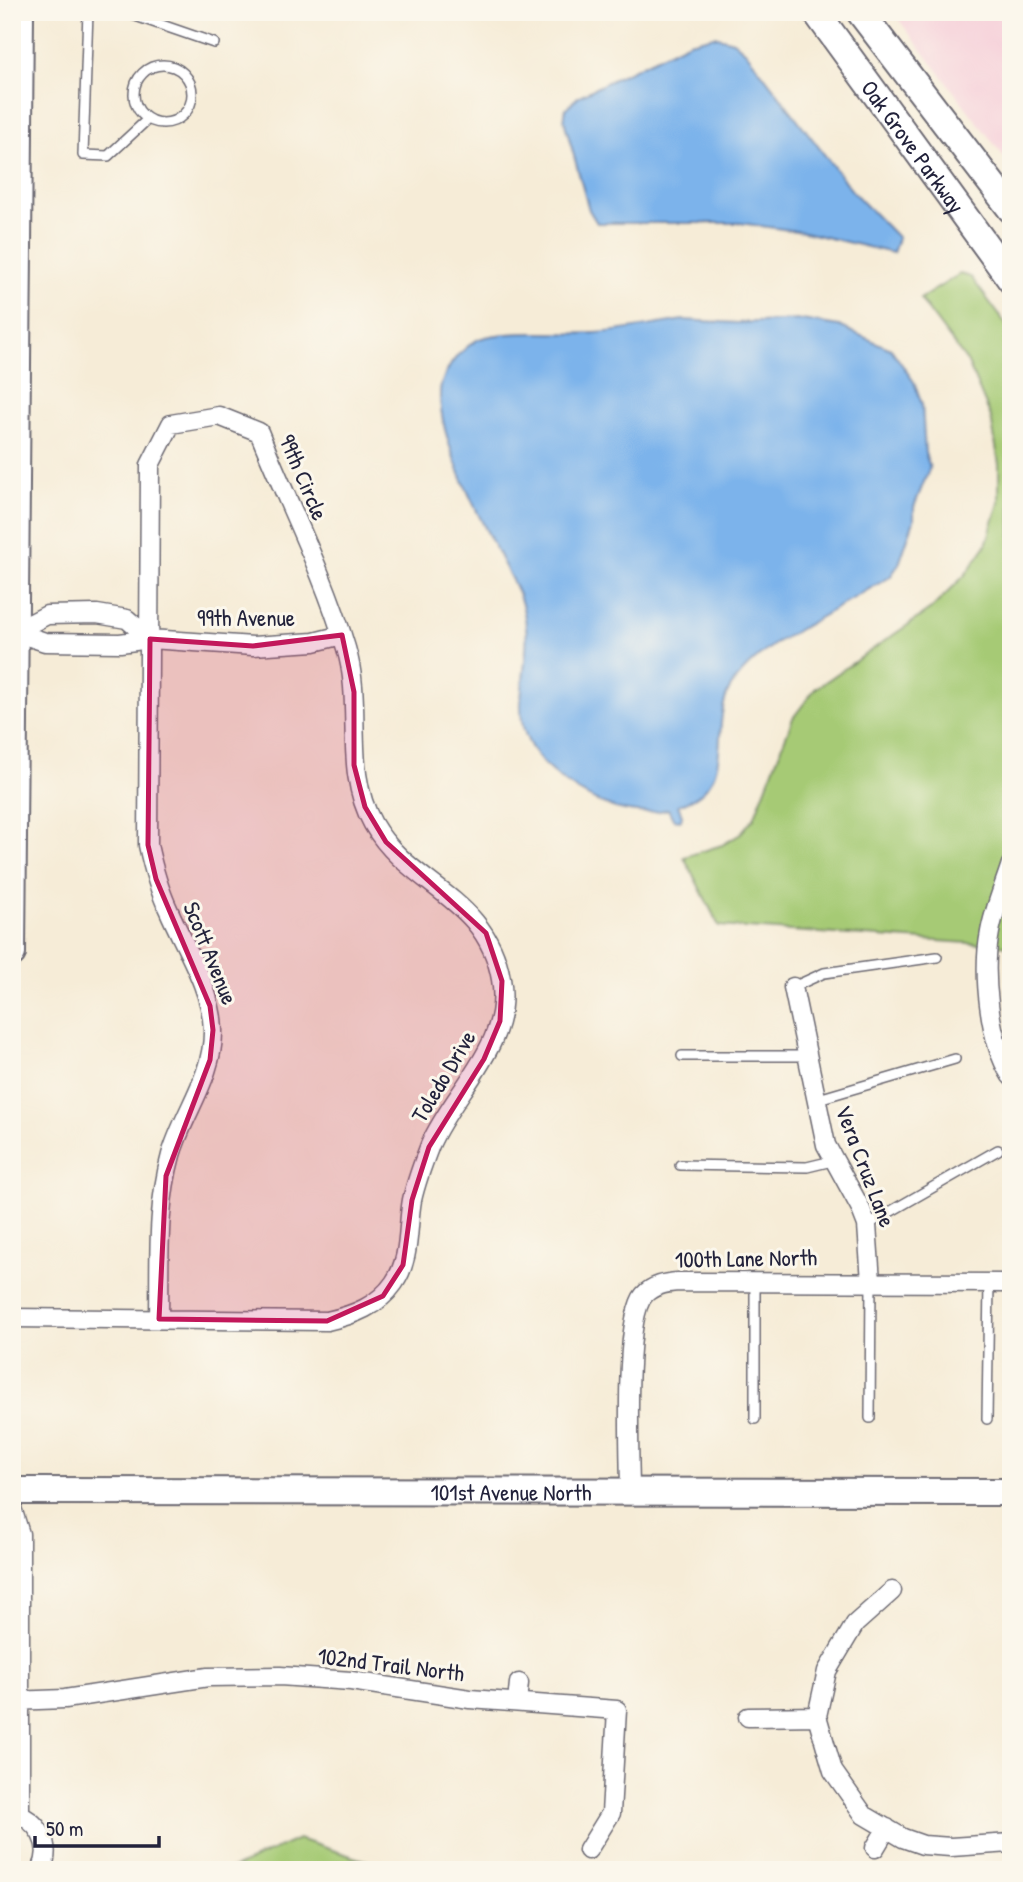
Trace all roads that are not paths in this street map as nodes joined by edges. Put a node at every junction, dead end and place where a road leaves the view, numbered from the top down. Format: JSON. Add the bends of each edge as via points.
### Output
{"nodes":[{"id":1,"x":20,"y":12,"type":"edge"},
{"id":2,"x":88,"y":12,"type":"edge"},
{"id":3,"x":124,"y":12,"type":"edge"},
{"id":4,"x":816,"y":12,"type":"edge"},
{"id":5,"x":860,"y":12,"type":"edge"},
{"id":6,"x":214,"y":43,"type":"dead end"},
{"id":7,"x":148,"y":119,"type":"junction"},
{"id":8,"x":16,"y":155,"type":"edge"},
{"id":9,"x":1011,"y":209,"type":"edge"},
{"id":10,"x":1011,"y":281,"type":"edge"},
{"id":11,"x":14,"y":631,"type":"edge"},
{"id":12,"x":342,"y":635,"type":"junction"},
{"id":13,"x":150,"y":639,"type":"junction"},
{"id":14,"x":13,"y":766,"type":"edge"},
{"id":15,"x":1011,"y":864,"type":"edge"},
{"id":16,"x":12,"y":953,"type":"edge"},
{"id":17,"x":937,"y":957,"type":"dead end"},
{"id":18,"x":793,"y":987,"type":"joint"},
{"id":19,"x":682,"y":1056,"type":"dead end"},
{"id":20,"x":806,"y":1056,"type":"junction"},
{"id":21,"x":955,"y":1059,"type":"dead end"},
{"id":22,"x":1011,"y":1076,"type":"edge"},
{"id":23,"x":815,"y":1100,"type":"junction"},
{"id":24,"x":998,"y":1150,"type":"dead end"},
{"id":25,"x":832,"y":1161,"type":"junction"},
{"id":26,"x":680,"y":1165,"type":"dead end"},
{"id":27,"x":867,"y":1225,"type":"junction"},
{"id":28,"x":871,"y":1281,"type":"junction"},
{"id":29,"x":755,"y":1282,"type":"junction"},
{"id":30,"x":989,"y":1282,"type":"junction"},
{"id":31,"x":1011,"y":1283,"type":"edge"},
{"id":32,"x":12,"y":1318,"type":"edge"},
{"id":33,"x":159,"y":1319,"type":"junction"},
{"id":34,"x":870,"y":1418,"type":"dead end"},
{"id":35,"x":755,"y":1419,"type":"dead end"},
{"id":36,"x":987,"y":1419,"type":"dead end"},
{"id":37,"x":12,"y":1491,"type":"edge"},
{"id":38,"x":1011,"y":1492,"type":"edge"},
{"id":39,"x":630,"y":1493,"type":"junction"},
{"id":40,"x":12,"y":1508,"type":"edge"},
{"id":41,"x":892,"y":1591,"type":"dead end"},
{"id":42,"x":519,"y":1683,"type":"dead end"},
{"id":43,"x":16,"y":1701,"type":"edge"},
{"id":44,"x":517,"y":1702,"type":"junction"},
{"id":45,"x":817,"y":1716,"type":"junction"},
{"id":46,"x":748,"y":1717,"type":"dead end"},
{"id":47,"x":16,"y":1814,"type":"edge"},
{"id":48,"x":887,"y":1828,"type":"junction"},
{"id":49,"x":1011,"y":1843,"type":"edge"},
{"id":50,"x":874,"y":1848,"type":"dead end"},
{"id":51,"x":587,"y":1850,"type":"dead end"},
{"id":52,"x":41,"y":1870,"type":"edge"}],
"edges":[{"from":1,"to":8,"type":"street"},
{"from":2,"to":7,"type":"lane","via":[[83,155],[108,156]]},
{"from":3,"to":6,"type":"lane"},
{"from":4,"to":10,"type":"street","name":"Oak Grove Parkway"},
{"from":5,"to":9,"type":"street","name":"Oak Grove Parkway"},
{"from":7,"to":7,"type":"lane","via":[[157,123],[175,120],[189,107],[191,88],[181,71],[162,65],[138,79],[136,106]]},
{"from":8,"to":11,"type":"street"},
{"from":11,"to":13,"type":"street","name":"99th Avenue","via":[[45,642]]},
{"from":11,"to":13,"type":"street","via":[[47,615],[97,614],[127,619]]},
{"from":11,"to":14,"type":"street"},
{"from":12,"to":13,"type":"street","name":"99th Avenue","via":[[314,642],[253,646]]},
{"from":12,"to":13,"type":"street","name":"99th Circle","via":[[259,432],[219,416],[171,424],[150,465]]},
{"from":12,"to":33,"type":"street","name":"Toledo Drive","via":[[352,670],[354,765],[365,807],[386,842],[456,900],[486,933],[502,981],[500,1021],[484,1059],[454,1099],[429,1147],[412,1200],[403,1265],[383,1296],[350,1315],[327,1321]]},
{"from":13,"to":33,"type":"street","name":"Scott Avenue","via":[[148,845],[156,879],[210,1006],[213,1030],[210,1060],[166,1176],[161,1204]]},
{"from":14,"to":16,"type":"street"},
{"from":15,"to":22,"type":"street","via":[[989,933],[988,999],[1002,1061]]},
{"from":17,"to":18,"type":"lane","via":[[824,973]]},
{"from":18,"to":20,"type":"street","name":"Vera Cruz Lane"},
{"from":19,"to":20,"type":"lane"},
{"from":20,"to":23,"type":"street","name":"Vera Cruz Lane"},
{"from":21,"to":23,"type":"lane"},
{"from":23,"to":25,"type":"street","name":"Vera Cruz Lane"},
{"from":24,"to":27,"type":"lane"},
{"from":25,"to":26,"type":"lane","via":[[807,1167]]},
{"from":25,"to":27,"type":"street","name":"Vera Cruz Lane"},
{"from":27,"to":28,"type":"street","name":"Vera Cruz Lane"},
{"from":28,"to":29,"type":"street","name":"100th Lane North"},
{"from":28,"to":30,"type":"street","name":"100th Lane North"},
{"from":28,"to":34,"type":"lane"},
{"from":29,"to":35,"type":"lane"},
{"from":29,"to":39,"type":"street","name":"100th Lane North","via":[[666,1283],[645,1293],[639,1302],[629,1396]]},
{"from":30,"to":31,"type":"street","name":"100th Lane North"},
{"from":30,"to":36,"type":"lane"},
{"from":32,"to":33,"type":"street","name":"Toledo Drive"},
{"from":37,"to":39,"type":"street","name":"101st Avenue North"},
{"from":38,"to":39,"type":"street","name":"101st Avenue North"},
{"from":40,"to":43,"type":"street","via":[[20,1534]]},
{"from":41,"to":45,"type":"street","via":[[855,1624],[827,1671]]},
{"from":42,"to":44,"type":"street"},
{"from":43,"to":44,"type":"street","name":"102nd Trail North","via":[[65,1699],[208,1677],[280,1676]]},
{"from":43,"to":47,"type":"street"},
{"from":44,"to":51,"type":"street","name":"102nd Trail North","via":[[617,1710],[611,1813]]},
{"from":45,"to":46,"type":"street"},
{"from":45,"to":48,"type":"street","via":[[833,1771],[864,1815]]},
{"from":47,"to":52,"type":"street","via":[[34,1823],[43,1836],[46,1851]]},
{"from":48,"to":49,"type":"street","via":[[923,1845]]},
{"from":48,"to":50,"type":"street"}]}
